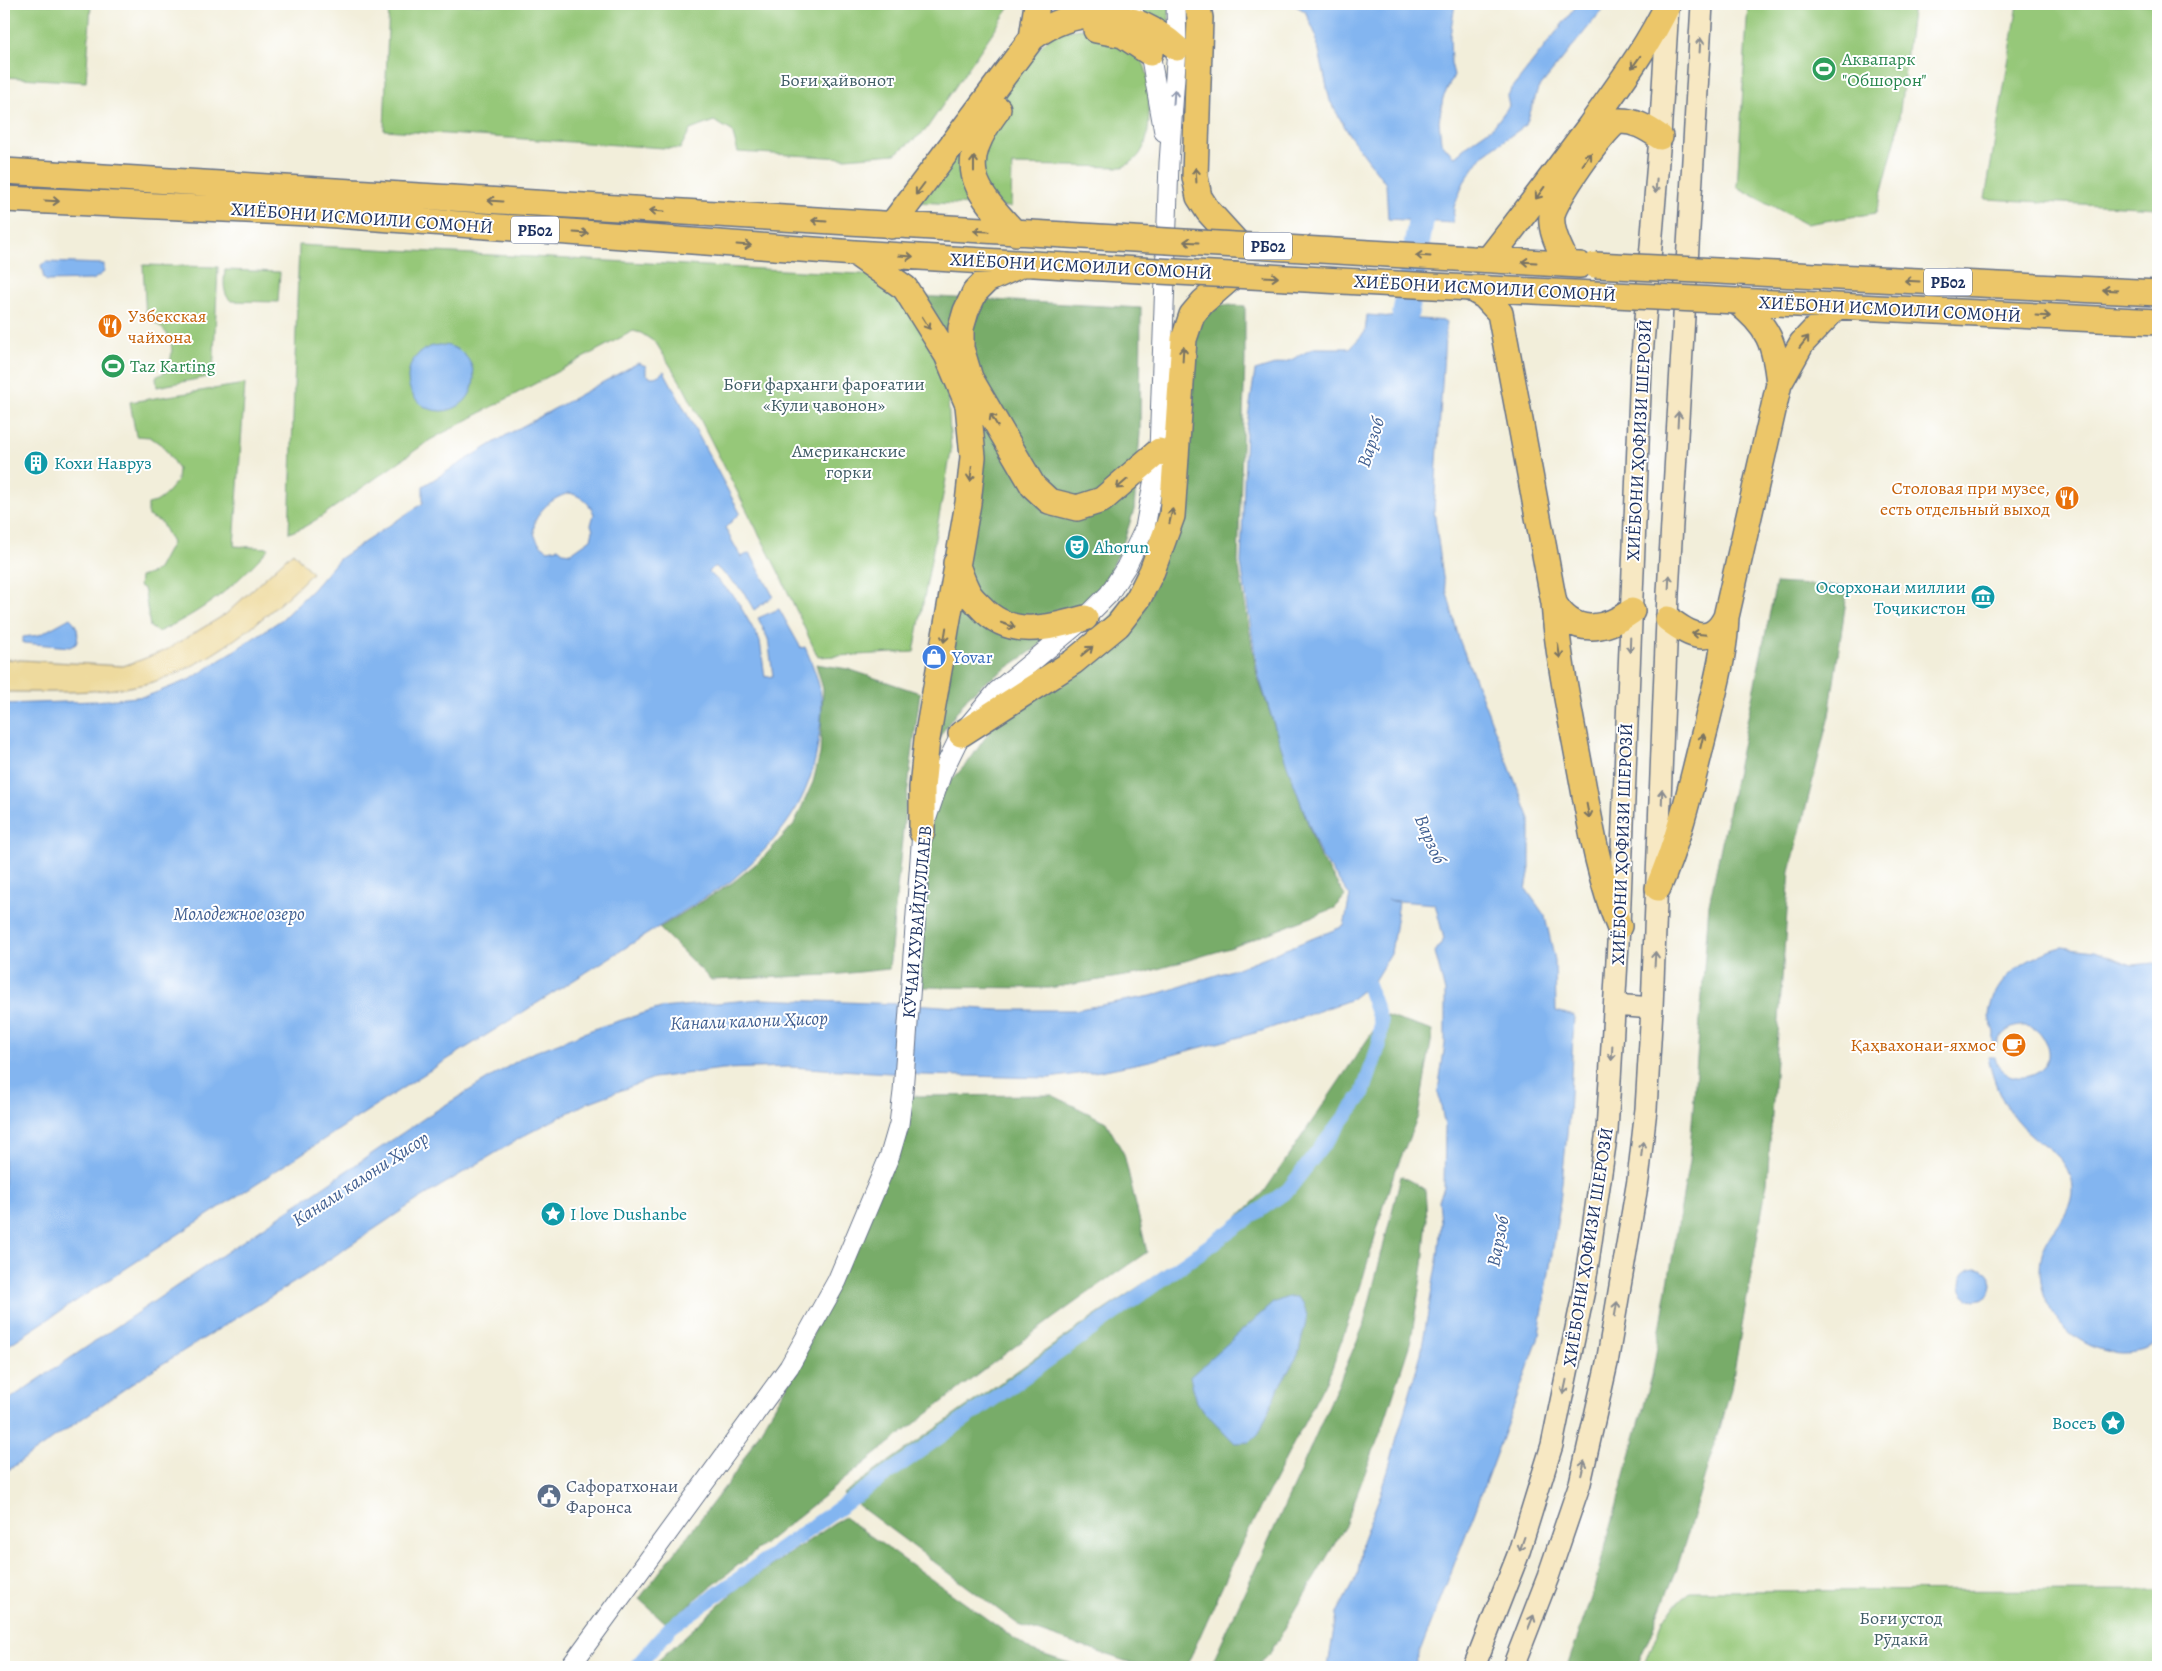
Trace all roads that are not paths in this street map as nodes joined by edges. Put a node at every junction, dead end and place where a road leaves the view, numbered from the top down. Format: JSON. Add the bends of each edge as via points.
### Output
{"nodes":[{"id":1,"x":1037,"y":4,"type":"edge"},
{"id":2,"x":1176,"y":4,"type":"edge"},
{"id":3,"x":1197,"y":4,"type":"edge"},
{"id":4,"x":1668,"y":4,"type":"edge"},
{"id":5,"x":1702,"y":4,"type":"edge"},
{"id":6,"x":1134,"y":13,"type":"edge"},
{"id":7,"x":1032,"y":38,"type":"junction"},
{"id":8,"x":1177,"y":48,"type":"junction"},
{"id":9,"x":1150,"y":53,"type":"junction"},
{"id":10,"x":1660,"y":137,"type":"junction"},
{"id":11,"x":1169,"y":163,"type":"junction"},
{"id":12,"x":4,"y":171,"type":"edge"},
{"id":13,"x":4,"y":199,"type":"edge"},
{"id":14,"x":891,"y":226,"type":"junction"},
{"id":15,"x":1015,"y":233,"type":"junction"},
{"id":16,"x":1238,"y":244,"type":"junction"},
{"id":17,"x":855,"y":253,"type":"junction"},
{"id":18,"x":1480,"y":259,"type":"junction"},
{"id":19,"x":1023,"y":264,"type":"junction"},
{"id":20,"x":1567,"y":264,"type":"junction"},
{"id":21,"x":1234,"y":275,"type":"junction"},
{"id":22,"x":1470,"y":288,"type":"junction"},
{"id":23,"x":1529,"y":291,"type":"junction"},
{"id":24,"x":2158,"y":292,"type":"edge"},
{"id":25,"x":1736,"y":302,"type":"junction"},
{"id":26,"x":1837,"y":306,"type":"junction"},
{"id":27,"x":1500,"y":313,"type":"junction"},
{"id":28,"x":2158,"y":322,"type":"edge"},
{"id":29,"x":1779,"y":384,"type":"junction"},
{"id":30,"x":1158,"y":451,"type":"junction"},
{"id":31,"x":956,"y":563,"type":"junction"},
{"id":32,"x":1554,"y":603,"type":"junction"},
{"id":33,"x":1632,"y":611,"type":"junction"},
{"id":34,"x":1726,"y":617,"type":"junction"},
{"id":35,"x":1085,"y":618,"type":"junction"},
{"id":36,"x":1668,"y":619,"type":"junction"},
{"id":37,"x":960,"y":734,"type":"junction"},
{"id":38,"x":922,"y":832,"type":"junction"},
{"id":39,"x":1658,"y":888,"type":"junction"},
{"id":40,"x":1619,"y":926,"type":"junction"},
{"id":41,"x":1615,"y":1005,"type":"junction"},
{"id":42,"x":1652,"y":1008,"type":"junction"},
{"id":43,"x":570,"y":1667,"type":"edge"},
{"id":44,"x":1474,"y":1667,"type":"edge"},
{"id":45,"x":1513,"y":1667,"type":"edge"}],
"edges":[{"from":1,"to":7,"type":"highway"},
{"from":2,"to":8,"type":"street","name":"КӮЧАИ ХУВАЙДУЛЛАЕВ"},
{"from":16,"to":3,"type":"highway","one_way":true,"via":[[1208,211],[1199,196],[1195,177],[1200,18]]},
{"from":4,"to":10,"type":"main road","name":"ХИЁБОНИ ҲОФИЗИ ШЕРОЗӢ"},
{"from":4,"to":18,"type":"highway","one_way":true,"via":[[1639,58],[1529,208]]},
{"from":36,"to":5,"type":"main road","name":"ХИЁБОНИ ҲОФИЗИ ШЕРОЗӢ","one_way":true},
{"from":6,"to":7,"type":"highway","via":[[1117,17],[1094,14],[1071,17],[1049,25]]},
{"from":6,"to":8,"type":"highway"},
{"from":6,"to":9,"type":"street","name":"КӮЧАИ ХУВАЙДУЛЛАЕВ"},
{"from":7,"to":14,"type":"highway","one_way":true},
{"from":11,"to":8,"type":"street","name":"КӮЧАИ ХУВАЙДУЛЛАЕВ","one_way":true},
{"from":9,"to":11,"type":"street","name":"КӮЧАИ ХУВАЙДУЛЛАЕВ"},
{"from":15,"to":9,"type":"highway","one_way":true,"via":[[983,198],[972,165],[975,148],[986,126],[1037,56],[1072,32],[1102,30],[1124,35]]},
{"from":20,"to":10,"type":"highway","one_way":true,"via":[[1552,222],[1553,209],[1560,195],[1618,121],[1646,127]]},
{"from":10,"to":33,"type":"main road","name":"ХИЁБОНИ ҲОФИЗИ ШЕРОЗӢ","one_way":true,"via":[[1642,349]]},
{"from":11,"to":30,"type":"street","name":"КӮЧАИ ХУВАЙДУЛЛАЕВ"},
{"from":14,"to":12,"type":"highway","name":"ХИЁБОНИ ИСМОИЛИ СОМОНӢ","number":"РБ02","one_way":true},
{"from":13,"to":17,"type":"highway","name":"ХИЁБОНИ ИСМОИЛИ СОМОНӢ","number":"РБ02","one_way":true,"via":[[309,213]]},
{"from":15,"to":14,"type":"highway","name":"ХИЁБОНИ ИСМОИЛИ СОМОНӢ","number":"РБ02","one_way":true},
{"from":16,"to":15,"type":"highway","name":"ХИЁБОНИ ИСМОИЛИ СОМОНӢ","number":"РБ02","one_way":true,"bridge":true},
{"from":18,"to":16,"type":"highway","name":"ХИЁБОНИ ИСМОИЛИ СОМОНӢ","number":"РБ02","one_way":true,"bridge":true},
{"from":17,"to":19,"type":"highway","name":"ХИЁБОНИ ИСМОИЛИ СОМОНӢ","number":"РБ02","one_way":true},
{"from":17,"to":31,"type":"highway","one_way":true,"via":[[905,288],[947,355],[968,405],[972,458],[968,503]]},
{"from":20,"to":18,"type":"highway","name":"ХИЁБОНИ ИСМОИЛИ СОМОНӢ","number":"РБ02","one_way":true},
{"from":19,"to":21,"type":"highway","name":"ХИЁБОНИ ИСМОИЛИ СОМОНӢ","number":"РБ02","bridge":true},
{"from":30,"to":19,"type":"highway","one_way":true,"via":[[1102,500],[1077,508],[1049,501],[1033,486],[970,378],[961,348],[961,328],[975,292],[987,280]]},
{"from":24,"to":20,"type":"highway","name":"ХИЁБОНИ ИСМОИЛИ СОМОНӢ","number":"РБ02","one_way":true,"bridge":true},
{"from":21,"to":22,"type":"highway","name":"ХИЁБОНИ ИСМОИЛИ СОМОНӢ","number":"РБ02","one_way":true,"bridge":true},
{"from":37,"to":21,"type":"highway","one_way":true,"via":[[1048,680],[1118,625],[1138,599],[1172,516],[1184,339],[1192,315]]},
{"from":22,"to":23,"type":"highway","name":"ХИЁБОНИ ИСМОИЛИ СОМОНӢ","number":"РБ02"},
{"from":22,"to":27,"type":"highway","via":[[1484,296]]},
{"from":23,"to":25,"type":"highway","name":"ХИЁБОНИ ИСМОИЛИ СОМОНӢ","number":"РБ02","bridge":true},
{"from":23,"to":27,"type":"highway","via":[[1508,302]]},
{"from":25,"to":26,"type":"highway","name":"ХИЁБОНИ ИСМОИЛИ СОМОНӢ","number":"РБ02"},
{"from":25,"to":29,"type":"highway","via":[[1754,314],[1768,334],[1777,358]]},
{"from":26,"to":28,"type":"highway","name":"ХИЁБОНИ ИСМОИЛИ СОМОНӢ","number":"РБ02","one_way":true},
{"from":29,"to":26,"type":"highway","one_way":true,"via":[[1802,343]]},
{"from":27,"to":32,"type":"highway"},
{"from":29,"to":34,"type":"highway"},
{"from":30,"to":35,"type":"street","name":"КӮЧАИ ХУВАЙДУЛЛАЕВ","via":[[1145,528],[1126,567],[1108,594]]},
{"from":31,"to":35,"type":"highway","one_way":true,"via":[[969,594],[987,614],[1004,625],[1029,630],[1052,628]]},
{"from":31,"to":38,"type":"highway","one_way":true,"via":[[927,739]]},
{"from":32,"to":33,"type":"highway","via":[[1568,621],[1595,627],[1614,623]]},
{"from":32,"to":40,"type":"highway","one_way":true,"via":[[1558,650],[1601,872]]},
{"from":33,"to":40,"type":"main road","name":"ХИЁБОНИ ҲОФИЗИ ШЕРОЗӢ","one_way":true},
{"from":34,"to":36,"type":"highway","one_way":true,"via":[[1718,631],[1705,636],[1690,633]]},
{"from":39,"to":34,"type":"highway","one_way":true,"via":[[1678,840],[1723,653]]},
{"from":35,"to":37,"type":"street","name":"КӮЧАИ ХУВАЙДУЛЛАЕВ","via":[[997,692]]},
{"from":39,"to":36,"type":"main road","name":"ХИЁБОНИ ҲОФИЗИ ШЕРОЗӢ","one_way":true},
{"from":37,"to":38,"type":"street","name":"КӮЧАИ ХУВАЙДУЛЛАЕВ","via":[[942,773]]},
{"from":38,"to":43,"type":"street","name":"КӮЧАИ ХУВАЙДУЛЛАЕВ","via":[[899,1124],[890,1155],[837,1281],[789,1367]]},
{"from":42,"to":39,"type":"main road","name":"ХИЁБОНИ ҲОФИЗИ ШЕРОЗӢ","one_way":true},
{"from":40,"to":41,"type":"main road","name":"ХИЁБОНИ ҲОФИЗИ ШЕРОЗӢ"},
{"from":41,"to":42,"type":"main road"},
{"from":41,"to":44,"type":"main road","name":"ХИЁБОНИ ҲОФИЗИ ШЕРОЗӢ","one_way":true,"via":[[1603,1168],[1565,1388],[1528,1525]]},
{"from":45,"to":42,"type":"main road","name":"ХИЁБОНИ ҲОФИЗИ ШЕРОЗӢ","one_way":true,"via":[[1572,1508],[1605,1372],[1638,1180]]}]}
